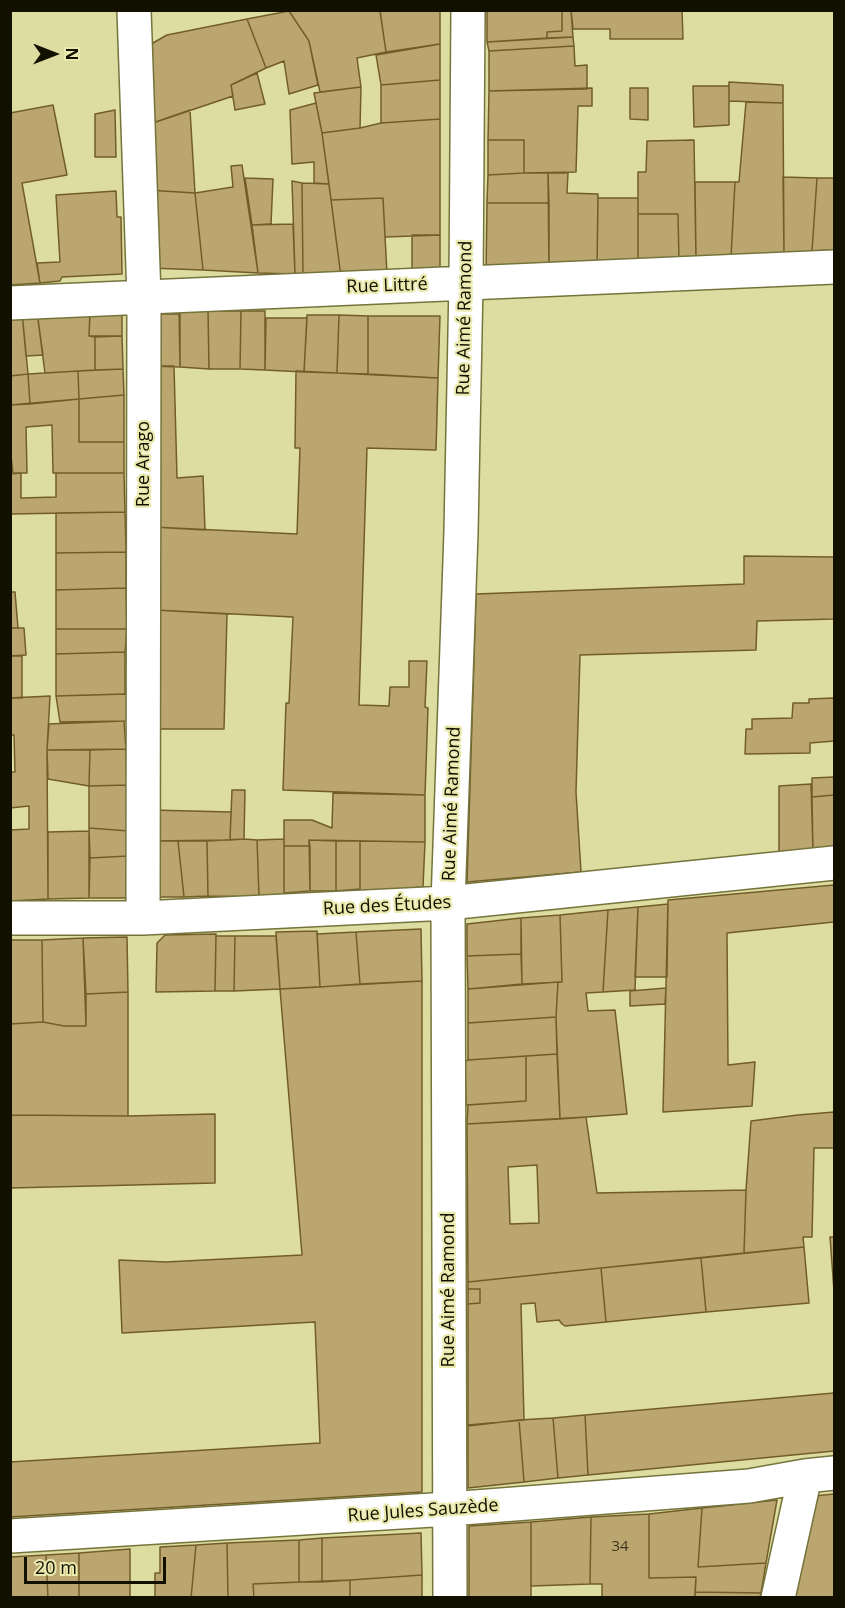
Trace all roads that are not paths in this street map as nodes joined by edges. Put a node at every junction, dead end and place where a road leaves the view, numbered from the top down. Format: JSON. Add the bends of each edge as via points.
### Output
{"nodes":[{"id":1,"x":134,"y":10,"type":"edge"},
{"id":2,"x":468,"y":10,"type":"edge"},
{"id":3,"x":834,"y":267,"type":"edge"},
{"id":4,"x":466,"y":283,"type":"junction"},
{"id":5,"x":144,"y":297,"type":"junction"},
{"id":6,"x":10,"y":303,"type":"edge"},
{"id":7,"x":834,"y":863,"type":"edge"},
{"id":8,"x":448,"y":903,"type":"junction"},
{"id":9,"x":10,"y":918,"type":"edge"},
{"id":10,"x":143,"y":918,"type":"junction"},
{"id":11,"x":820,"y":1475,"type":"edge"},
{"id":12,"x":449,"y":1509,"type":"junction"},
{"id":13,"x":10,"y":1536,"type":"edge"},
{"id":14,"x":450,"y":1598,"type":"edge"},
{"id":15,"x":778,"y":1598,"type":"edge"}],
"edges":[{"from":1,"to":5,"type":"street","name":"Rue Arago"},
{"from":2,"to":4,"type":"street","name":"Rue Aimé Ramond"},
{"from":3,"to":4,"type":"street","name":"Rue Littré"},
{"from":4,"to":5,"type":"street","name":"Rue Littré"},
{"from":4,"to":8,"type":"street","name":"Rue Aimé Ramond"},
{"from":5,"to":6,"type":"street","name":"Rue Littré"},
{"from":5,"to":10,"type":"street","name":"Rue Arago"},
{"from":7,"to":8,"type":"street","name":"Rue des Études"},
{"from":8,"to":10,"type":"street","name":"Rue des Études"},
{"from":8,"to":12,"type":"street","name":"Rue Aimé Ramond"},
{"from":9,"to":10,"type":"street","name":"Rue des Études"},
{"from":11,"to":12,"type":"street","name":"Rue Jules Sauzède","via":[[749,1486]]},
{"from":11,"to":15,"type":"street"},
{"from":12,"to":13,"type":"street","name":"Rue Jules Sauzède"},
{"from":12,"to":14,"type":"street","name":"Rue Aimé Ramond"}]}
